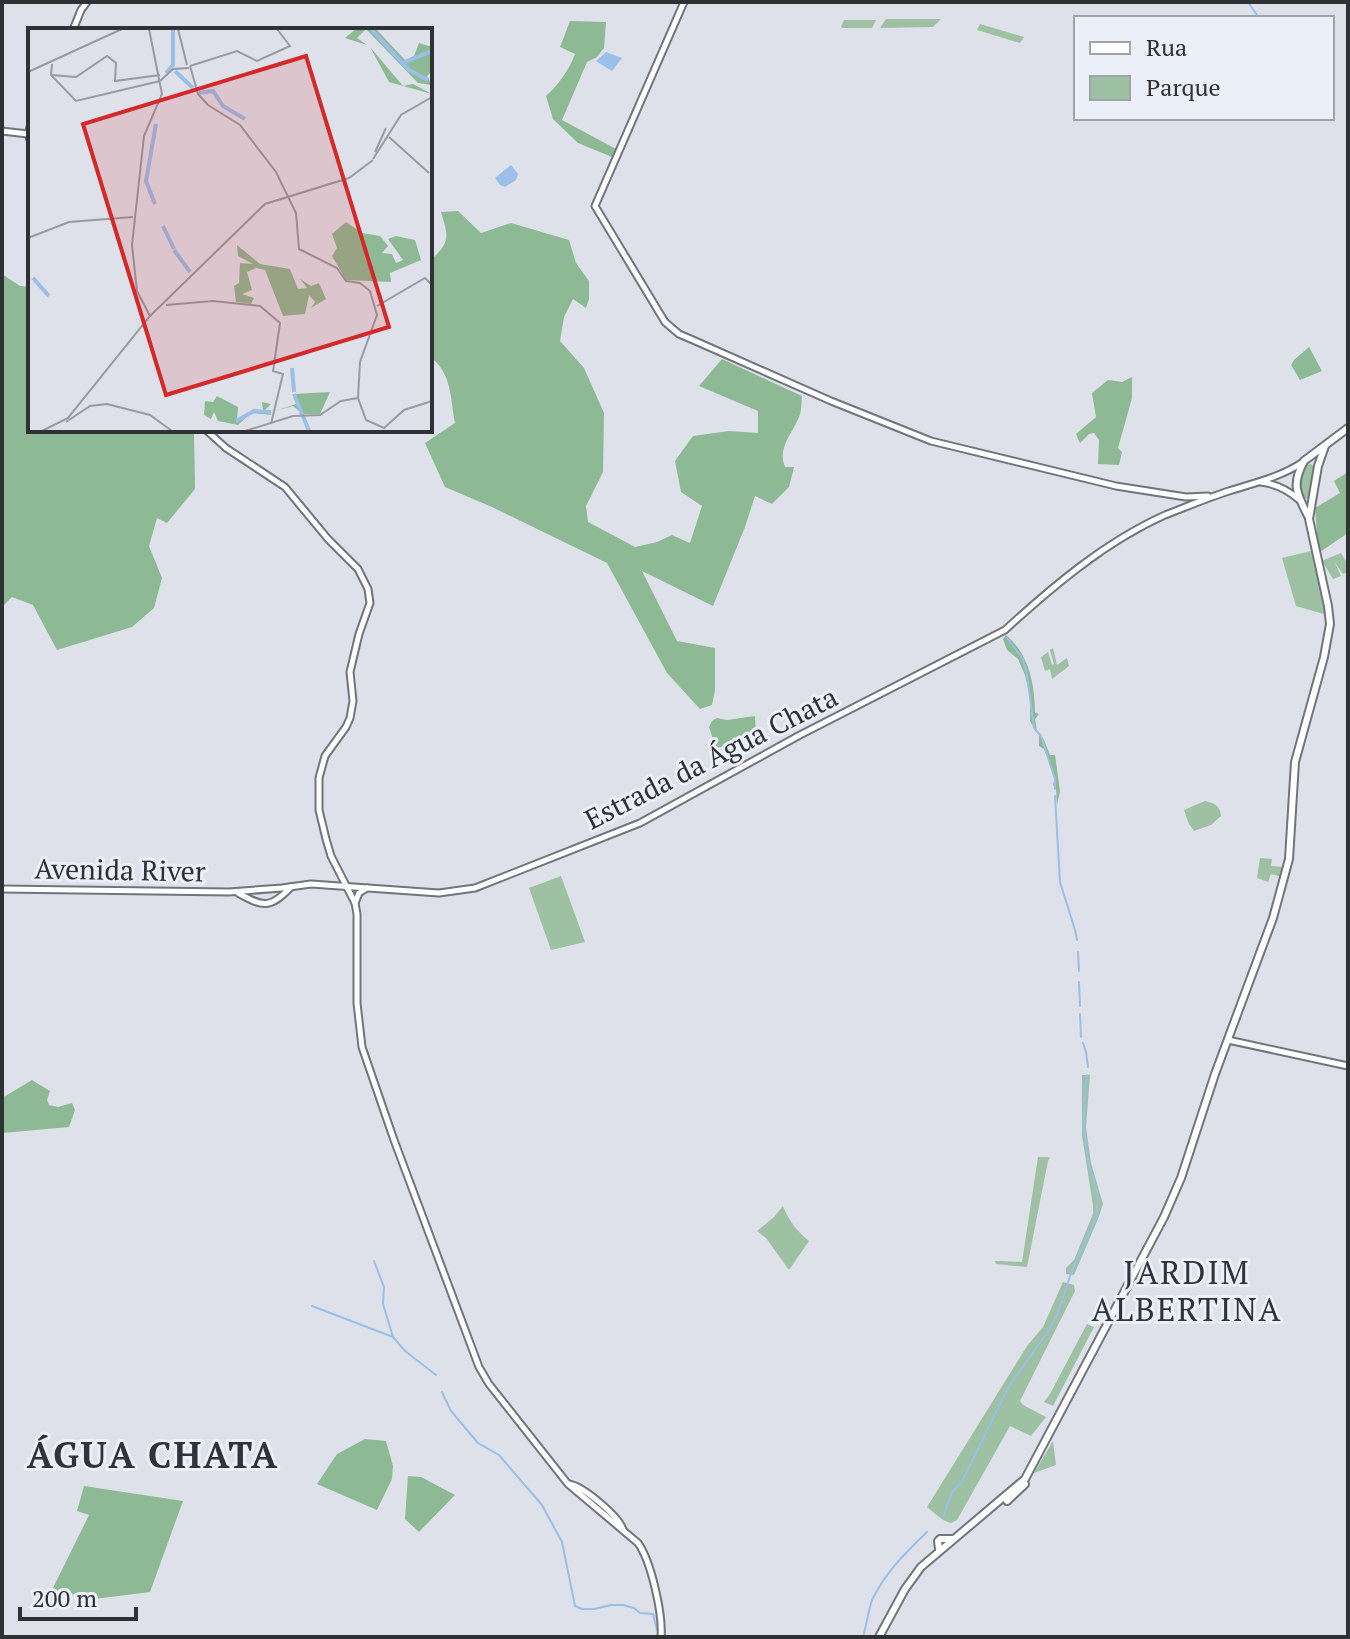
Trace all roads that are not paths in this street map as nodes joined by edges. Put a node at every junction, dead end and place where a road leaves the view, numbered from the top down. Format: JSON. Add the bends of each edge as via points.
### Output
{"nodes":[{"id":1,"x":87,"y":2,"type":"edge"},
{"id":2,"x":684,"y":2,"type":"edge"},
{"id":3,"x":74,"y":28,"type":"edge"},
{"id":4,"x":2,"y":131,"type":"edge"},
{"id":5,"x":28,"y":137,"type":"edge"},
{"id":6,"x":1348,"y":428,"type":"edge"},
{"id":7,"x":208,"y":432,"type":"edge"},
{"id":8,"x":1325,"y":446,"type":"junction"},
{"id":9,"x":1304,"y":461,"type":"junction"},
{"id":10,"x":1318,"y":466,"type":"junction"},
{"id":11,"x":1260,"y":481,"type":"junction"},
{"id":12,"x":1217,"y":495,"type":"junction"},
{"id":13,"x":1298,"y":499,"type":"junction"},
{"id":14,"x":1311,"y":502,"type":"junction"},
{"id":15,"x":1309,"y":519,"type":"junction"},
{"id":16,"x":338,"y":871,"type":"junction"},
{"id":17,"x":331,"y":885,"type":"junction"},
{"id":18,"x":347,"y":886,"type":"junction"},
{"id":19,"x":292,"y":887,"type":"junction"},
{"id":20,"x":368,"y":888,"type":"junction"},
{"id":21,"x":2,"y":889,"type":"edge"},
{"id":22,"x":237,"y":892,"type":"junction"},
{"id":23,"x":355,"y":903,"type":"junction"},
{"id":24,"x":1228,"y":1040,"type":"junction"},
{"id":25,"x":1348,"y":1066,"type":"edge"},
{"id":26,"x":1057,"y":1420,"type":"junction"},
{"id":27,"x":661,"y":1637,"type":"edge"},
{"id":28,"x":881,"y":1637,"type":"edge"}],
"edges":[{"from":1,"to":3,"type":"street"},
{"from":2,"to":12,"type":"street","via":[[595,206],[665,322],[679,334],[931,441],[1116,486],[1186,497]]},
{"from":4,"to":5,"type":"street"},
{"from":6,"to":8,"type":"main road"},
{"from":7,"to":16,"type":"street","via":[[285,487],[354,564],[368,589],[370,603],[350,672],[350,718],[325,756],[319,778],[319,810]]},
{"from":8,"to":9,"type":"main road"},
{"from":8,"to":10,"type":"main road"},
{"from":9,"to":10,"type":"main road"},
{"from":9,"to":11,"type":"street","name":"Estrada da Água Chata"},
{"from":9,"to":13,"type":"main road","via":[[1296,483]]},
{"from":10,"to":14,"type":"main road"},
{"from":11,"to":12,"type":"street","name":"Estrada da Água Chata"},
{"from":11,"to":13,"type":"street"},
{"from":12,"to":20,"type":"street","name":"Estrada da Água Chata","via":[[1163,516],[1099,551],[985,642],[640,823],[475,888],[439,893]]},
{"from":13,"to":14,"type":"main road"},
{"from":13,"to":15,"type":"main road"},
{"from":14,"to":15,"type":"main road"},
{"from":15,"to":24,"type":"main road","via":[[1330,615],[1329,636],[1295,762],[1282,888]]},
{"from":16,"to":17,"type":"street"},
{"from":16,"to":18,"type":"street"},
{"from":17,"to":18,"type":"street","name":"Avenida River"},
{"from":17,"to":19,"type":"street","name":"Avenida River"},
{"from":18,"to":20,"type":"street","name":"Estrada da Água Chata"},
{"from":18,"to":23,"type":"street"},
{"from":19,"to":22,"type":"street","name":"Avenida River"},
{"from":19,"to":22,"type":"street","name":"Avenida River","via":[[266,905]]},
{"from":20,"to":23,"type":"street"},
{"from":21,"to":22,"type":"street","name":"Avenida River"},
{"from":23,"to":27,"type":"street","via":[[362,1047],[479,1367],[568,1484],[638,1543],[661,1614]]},
{"from":24,"to":25,"type":"street"},
{"from":24,"to":26,"type":"main road","via":[[1164,1217]]},
{"from":26,"to":28,"type":"main road","via":[[1023,1483],[914,1575]]},
{"from":26,"to":28,"type":"main road","via":[[1021,1489],[925,1566]]}]}
